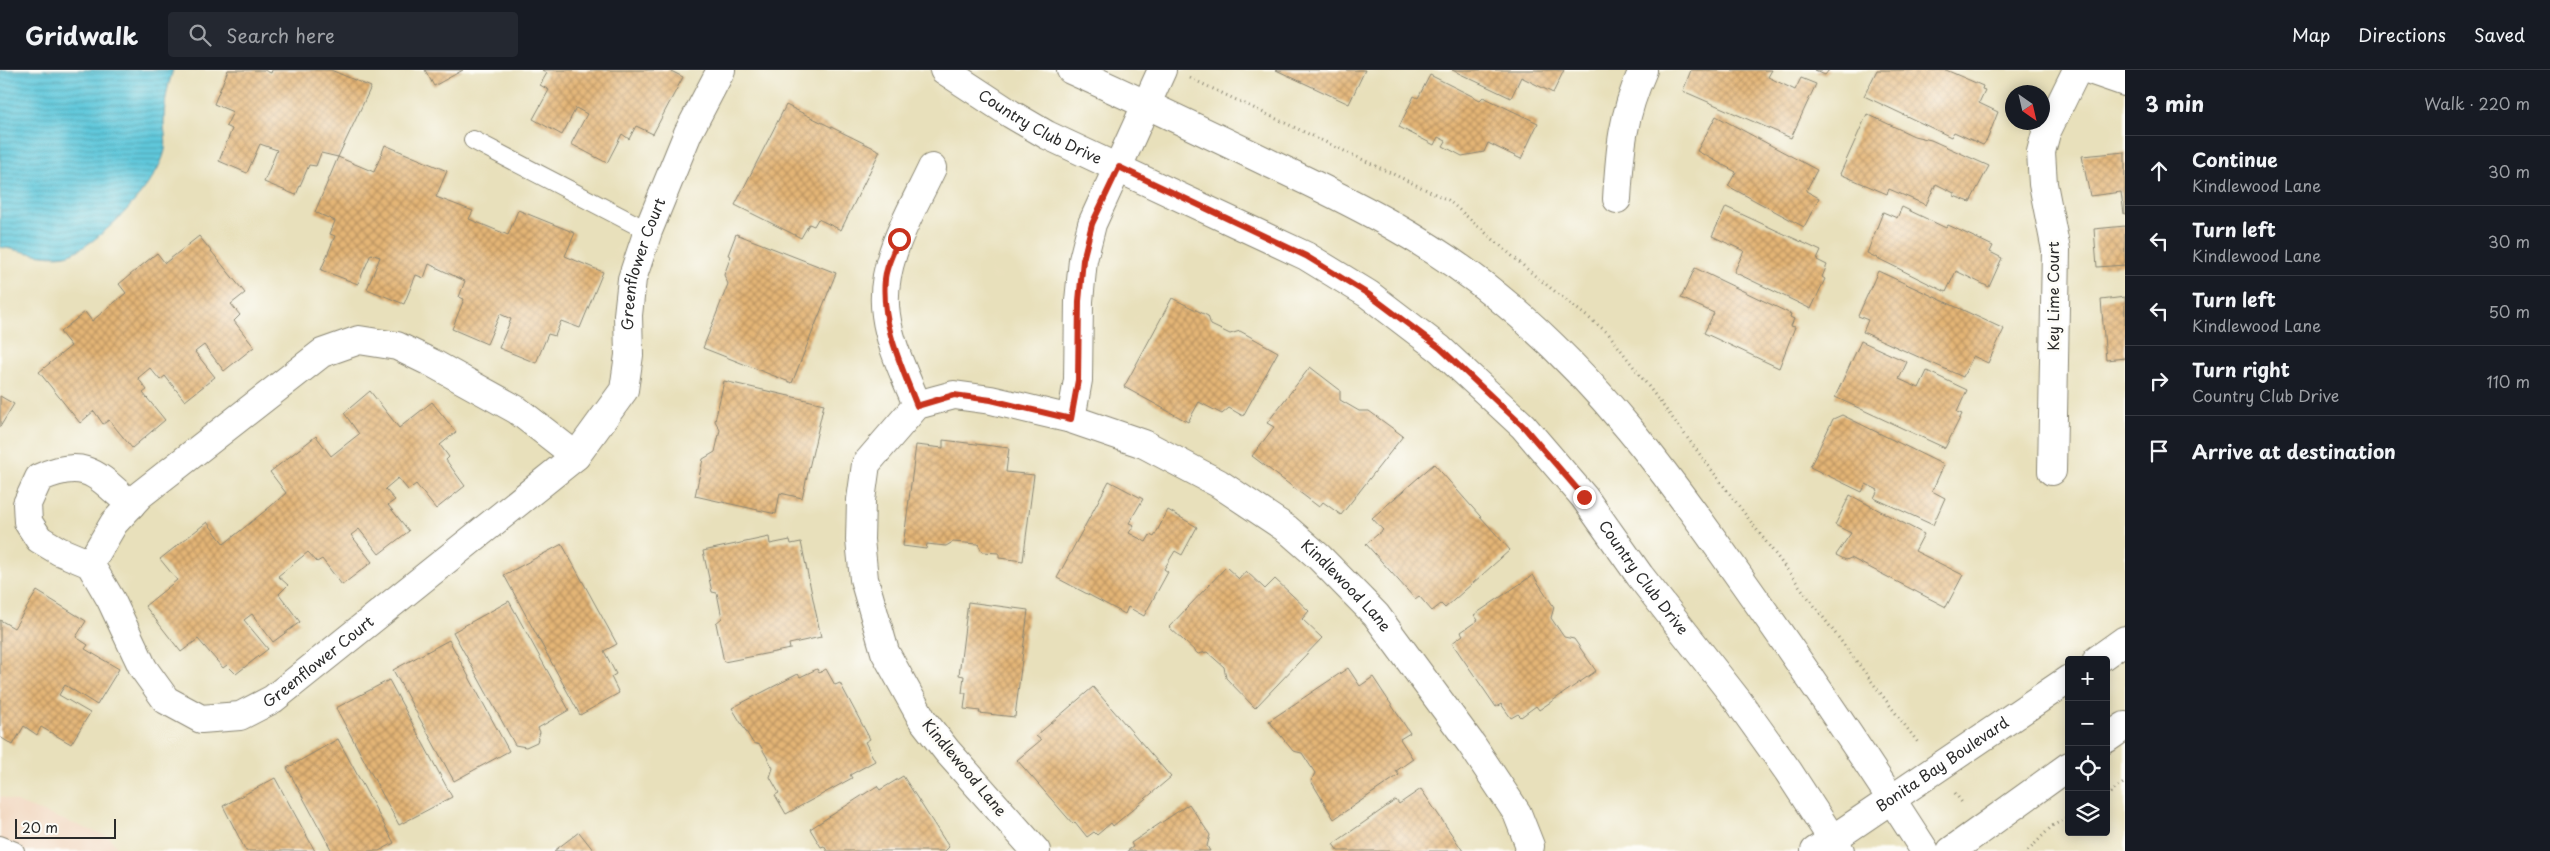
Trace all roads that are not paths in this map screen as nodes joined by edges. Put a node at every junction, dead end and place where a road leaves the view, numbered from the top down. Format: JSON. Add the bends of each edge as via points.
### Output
{"nodes":[{"id":1,"x":721,"y":70,"type":"edge"},
{"id":2,"x":944,"y":70,"type":"edge"},
{"id":3,"x":1071,"y":70,"type":"edge"},
{"id":4,"x":1162,"y":70,"type":"edge"},
{"id":5,"x":1643,"y":70,"type":"edge"},
{"id":6,"x":2077,"y":70,"type":"edge"},
{"id":7,"x":2090,"y":70,"type":"edge"},
{"id":8,"x":2125,"y":82,"type":"edge"},
{"id":9,"x":1147,"y":104,"type":"junction"},
{"id":10,"x":473,"y":140,"type":"dead end"},
{"id":11,"x":1119,"y":167,"type":"junction"},
{"id":12,"x":932,"y":168,"type":"dead end"},
{"id":13,"x":1616,"y":199,"type":"dead end"},
{"id":14,"x":648,"y":232,"type":"junction"},
{"id":15,"x":917,"y":406,"type":"junction"},
{"id":16,"x":1071,"y":419,"type":"junction"},
{"id":17,"x":576,"y":456,"type":"junction"},
{"id":18,"x":2052,"y":470,"type":"dead end"},
{"id":19,"x":131,"y":505,"type":"junction"},
{"id":20,"x":90,"y":564,"type":"junction"},
{"id":21,"x":2125,"y":640,"type":"edge"},
{"id":22,"x":2103,"y":656,"type":"edge"},
{"id":23,"x":2065,"y":682,"type":"edge"},
{"id":24,"x":2125,"y":726,"type":"edge"},
{"id":25,"x":2110,"y":736,"type":"edge"},
{"id":26,"x":2065,"y":769,"type":"edge"},
{"id":27,"x":1892,"y":800,"type":"junction"},
{"id":28,"x":0,"y":845,"type":"edge"},
{"id":29,"x":1829,"y":847,"type":"edge"},
{"id":30,"x":15,"y":851,"type":"edge"},
{"id":31,"x":1036,"y":851,"type":"edge"},
{"id":32,"x":1529,"y":851,"type":"edge"},
{"id":33,"x":1925,"y":851,"type":"edge"},
{"id":34,"x":1951,"y":851,"type":"edge"}],
"edges":[{"from":1,"to":14,"type":"street","name":"Greenflower Court","via":[[688,133]]},
{"from":2,"to":11,"type":"street","name":"Country Club Drive","via":[[1033,126]]},
{"from":3,"to":9,"type":"street"},
{"from":4,"to":9,"type":"street"},
{"from":5,"to":13,"type":"street","via":[[1623,124]]},
{"from":6,"to":18,"type":"street","name":"Key Lime Court","via":[[2046,133],[2041,152],[2043,184],[2056,250]]},
{"from":7,"to":8,"type":"street"},
{"from":9,"to":11,"type":"street"},
{"from":9,"to":27,"type":"street","via":[[1356,204],[1437,252],[1497,295],[1564,355],[1616,410],[1665,471],[1846,727]]},
{"from":10,"to":14,"type":"lane"},
{"from":11,"to":16,"type":"street","via":[[1092,224],[1083,260],[1078,380]]},
{"from":11,"to":29,"type":"street","name":"Country Club Drive","via":[[1306,256],[1368,294],[1440,348],[1516,420],[1584,497],[1640,576],[1738,701],[1788,771]]},
{"from":12,"to":15,"type":"street","via":[[885,278],[886,315]]},
{"from":14,"to":17,"type":"street","name":"Greenflower Court","via":[[632,279],[624,390]]},
{"from":15,"to":16,"type":"street","name":"Kindlewood Lane","via":[[954,395],[991,400]]},
{"from":15,"to":31,"type":"street","name":"Kindlewood Lane","via":[[866,464],[860,540],[864,579],[873,616],[885,652],[922,719]]},
{"from":16,"to":32,"type":"street","name":"Kindlewood Lane","via":[[1144,444],[1218,483],[1286,529],[1319,557],[1376,615],[1472,745],[1517,813]]},
{"from":17,"to":19,"type":"street","via":[[517,410],[434,364],[396,346],[359,340],[322,353]]},
{"from":17,"to":20,"type":"street","name":"Greenflower Court","via":[[272,699],[240,716],[201,719],[166,700],[143,668]]},
{"from":19,"to":20,"type":"street","via":[[114,523]]},
{"from":19,"to":20,"type":"street","via":[[99,476],[81,468],[56,470],[39,478],[27,504],[28,522],[39,539]]},
{"from":21,"to":22,"type":"street"},
{"from":23,"to":27,"type":"street","name":"Bonita Bay Boulevard"},
{"from":24,"to":25,"type":"street"},
{"from":26,"to":34,"type":"street"},
{"from":27,"to":29,"type":"street","name":"Bonita Bay Boulevard"},
{"from":27,"to":33,"type":"street"},
{"from":28,"to":30,"type":"lane"}]}
